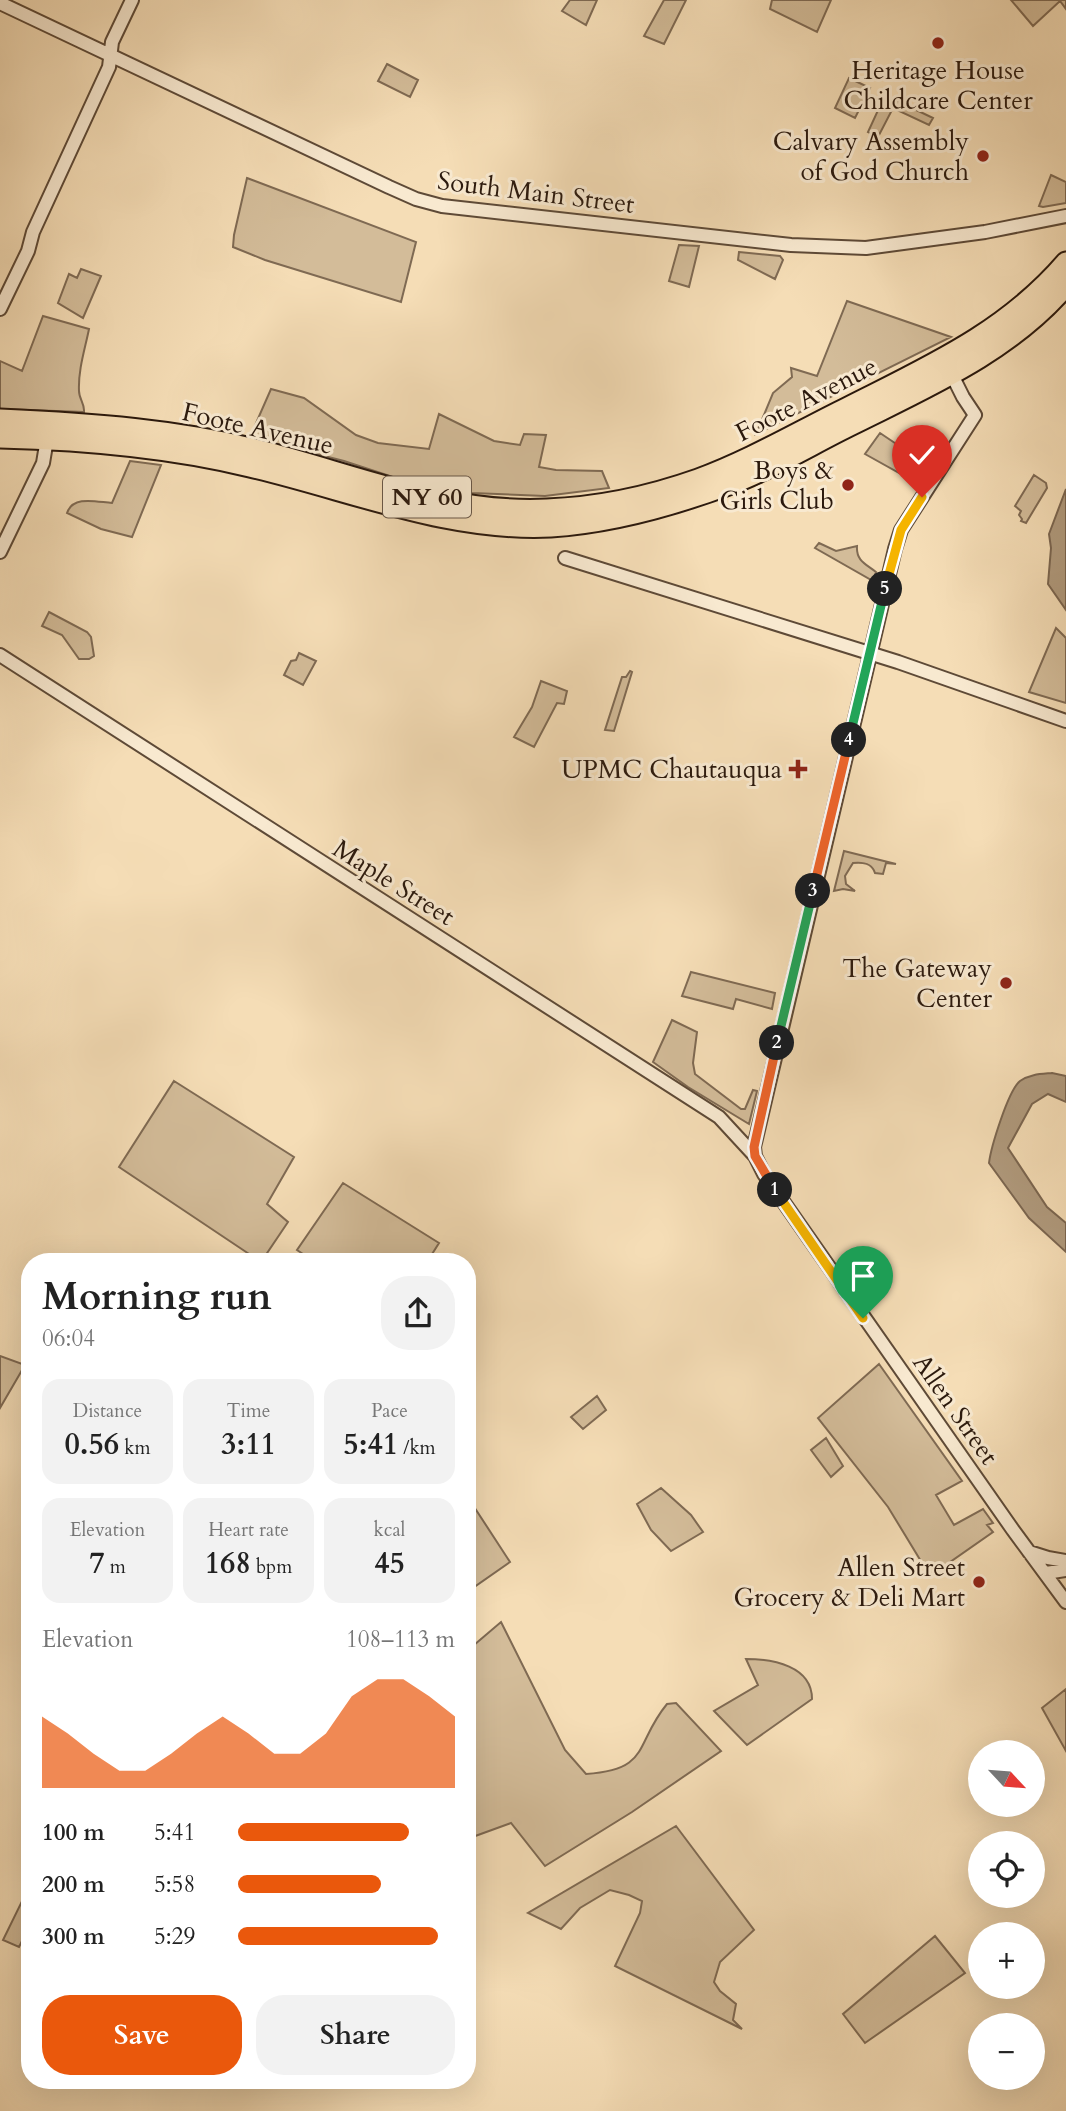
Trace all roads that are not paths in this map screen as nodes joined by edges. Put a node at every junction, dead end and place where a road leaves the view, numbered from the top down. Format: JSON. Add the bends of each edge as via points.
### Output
{"nodes":[{"id":1,"x":132,"y":0,"type":"edge"},
{"id":2,"x":0,"y":3,"type":"edge"},
{"id":3,"x":111,"y":55,"type":"junction"},
{"id":4,"x":1066,"y":216,"type":"edge"},
{"id":5,"x":1066,"y":262,"type":"edge"},
{"id":6,"x":1066,"y":286,"type":"edge"},
{"id":7,"x":0,"y":309,"type":"edge"},
{"id":8,"x":948,"y":366,"type":"junction"},
{"id":9,"x":0,"y":419,"type":"edge"},
{"id":10,"x":48,"y":430,"type":"junction"},
{"id":11,"x":0,"y":438,"type":"edge"},
{"id":12,"x":0,"y":552,"type":"edge"},
{"id":13,"x":565,"y":558,"type":"dead end"},
{"id":14,"x":870,"y":653,"type":"junction"},
{"id":15,"x":0,"y":655,"type":"edge"},
{"id":16,"x":1066,"y":721,"type":"edge"},
{"id":17,"x":755,"y":1156,"type":"junction"},
{"id":18,"x":1029,"y":1552,"type":"junction"},
{"id":19,"x":1065,"y":1563,"type":"edge"},
{"id":20,"x":1046,"y":1573,"type":"junction"},
{"id":21,"x":1066,"y":1602,"type":"edge"}],
"edges":[{"from":1,"to":3,"type":"street","via":[[112,42]]},
{"from":2,"to":3,"type":"street","name":"South Main Street"},
{"from":3,"to":4,"type":"street","name":"South Main Street","via":[[398,191],[455,209],[791,245],[866,248]]},
{"from":3,"to":7,"type":"street"},
{"from":5,"to":8,"type":"highway","name":"Foote Avenue","number":"NY 60","via":[[1003,323]]},
{"from":6,"to":8,"type":"highway","name":"Foote Avenue","number":"NY 60","via":[[995,350]]},
{"from":8,"to":10,"type":"highway","name":"Foote Avenue","number":"NY 60","via":[[700,478],[628,498],[548,509],[467,505],[410,494],[219,442],[88,423]]},
{"from":8,"to":14,"type":"street","via":[[975,415],[901,530]]},
{"from":9,"to":10,"type":"highway","name":"Foote Avenue","number":"NY 60"},
{"from":10,"to":11,"type":"highway","name":"Foote Avenue","number":"NY 60"},
{"from":10,"to":12,"type":"street","via":[[43,463]]},
{"from":13,"to":14,"type":"street"},
{"from":14,"to":16,"type":"street"},
{"from":14,"to":17,"type":"street","via":[[755,1136]]},
{"from":15,"to":17,"type":"street","name":"Maple Street","via":[[719,1117]]},
{"from":17,"to":18,"type":"street","name":"Allen Street"},
{"from":18,"to":19,"type":"street"},
{"from":18,"to":20,"type":"street","name":"Allen Street"},
{"from":19,"to":20,"type":"street"},
{"from":20,"to":21,"type":"street","name":"Allen Street"}]}
